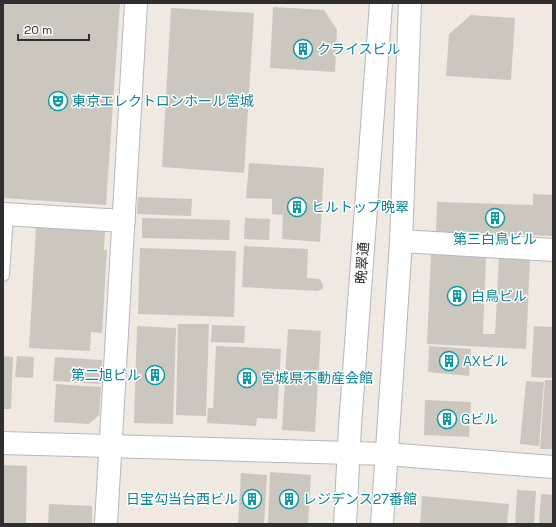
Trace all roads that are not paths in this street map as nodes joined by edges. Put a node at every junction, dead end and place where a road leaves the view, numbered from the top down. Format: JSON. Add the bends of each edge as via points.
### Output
{"nodes":[{"id":1,"x":136,"y":3,"type":"edge"},
{"id":2,"x":381,"y":3,"type":"edge"},
{"id":3,"x":410,"y":3,"type":"edge"},
{"id":4,"x":5,"y":214,"type":"edge"},
{"id":5,"x":124,"y":221,"type":"junction"},
{"id":6,"x":401,"y":241,"type":"junction"},
{"id":7,"x":553,"y":250,"type":"edge"},
{"id":8,"x":3,"y":275,"type":"edge"},
{"id":9,"x":3,"y":443,"type":"edge"},
{"id":10,"x":110,"y":446,"type":"junction"},
{"id":11,"x":349,"y":452,"type":"junction"},
{"id":12,"x":386,"y":454,"type":"junction"},
{"id":13,"x":553,"y":467,"type":"edge"},
{"id":14,"x":106,"y":524,"type":"edge"},
{"id":15,"x":345,"y":524,"type":"edge"},
{"id":16,"x":382,"y":524,"type":"edge"}],
"edges":[{"from":1,"to":5,"type":"street"},
{"from":2,"to":11,"type":"street","name":"晩翠通"},
{"from":3,"to":6,"type":"street"},
{"from":4,"to":5,"type":"street"},
{"from":4,"to":8,"type":"lane"},
{"from":5,"to":10,"type":"street"},
{"from":6,"to":7,"type":"street"},
{"from":6,"to":12,"type":"street"},
{"from":9,"to":10,"type":"street"},
{"from":10,"to":11,"type":"street"},
{"from":10,"to":14,"type":"street"},
{"from":11,"to":12,"type":"street"},
{"from":11,"to":15,"type":"street","name":"晩翠通"},
{"from":12,"to":13,"type":"street"},
{"from":12,"to":16,"type":"street"}]}
